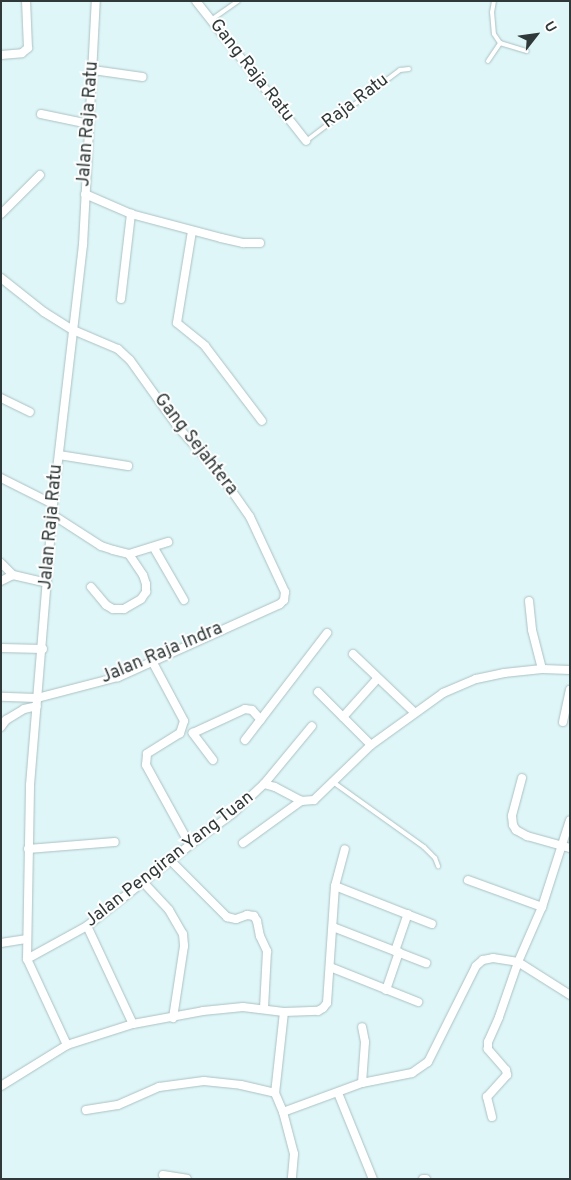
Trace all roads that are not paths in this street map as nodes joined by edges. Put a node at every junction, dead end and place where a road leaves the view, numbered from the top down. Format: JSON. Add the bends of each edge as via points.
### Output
{"nodes":[{"id":1,"x":26,"y":1,"type":"edge"},
{"id":2,"x":96,"y":1,"type":"edge"},
{"id":3,"x":196,"y":1,"type":"edge"},
{"id":4,"x":238,"y":1,"type":"edge"},
{"id":5,"x":494,"y":1,"type":"edge"},
{"id":6,"x":211,"y":20,"type":"junction"},
{"id":7,"x":500,"y":43,"type":"junction"},
{"id":8,"x":527,"y":51,"type":"dead end"},
{"id":9,"x":1,"y":55,"type":"edge"},
{"id":10,"x":488,"y":61,"type":"dead end"},
{"id":11,"x":409,"y":69,"type":"dead end"},
{"id":12,"x":93,"y":70,"type":"junction"},
{"id":13,"x":143,"y":77,"type":"dead end"},
{"id":14,"x":42,"y":114,"type":"dead end"},
{"id":15,"x":89,"y":124,"type":"junction"},
{"id":16,"x":306,"y":141,"type":"joint"},
{"id":17,"x":40,"y":175,"type":"dead end"},
{"id":18,"x":84,"y":194,"type":"junction"},
{"id":19,"x":1,"y":214,"type":"edge"},
{"id":20,"x":130,"y":214,"type":"junction"},
{"id":21,"x":192,"y":231,"type":"junction"},
{"id":22,"x":260,"y":243,"type":"dead end"},
{"id":23,"x":1,"y":278,"type":"edge"},
{"id":24,"x":121,"y":299,"type":"dead end"},
{"id":25,"x":73,"y":330,"type":"junction"},
{"id":26,"x":1,"y":398,"type":"edge"},
{"id":27,"x":30,"y":412,"type":"dead end"},
{"id":28,"x":262,"y":421,"type":"dead end"},
{"id":29,"x":58,"y":455,"type":"junction"},
{"id":30,"x":128,"y":466,"type":"dead end"},
{"id":31,"x":1,"y":478,"type":"edge"},
{"id":32,"x":54,"y":504,"type":"junction"},
{"id":33,"x":53,"y":515,"type":"junction"},
{"id":34,"x":168,"y":542,"type":"dead end"},
{"id":35,"x":154,"y":548,"type":"junction"},
{"id":36,"x":129,"y":554,"type":"junction"},
{"id":37,"x":1,"y":563,"type":"edge"},
{"id":38,"x":13,"y":575,"type":"junction"},
{"id":39,"x":1,"y":581,"type":"edge"},
{"id":40,"x":46,"y":583,"type":"junction"},
{"id":41,"x":91,"y":587,"type":"dead end"},
{"id":42,"x":285,"y":592,"type":"joint"},
{"id":43,"x":184,"y":600,"type":"dead end"},
{"id":44,"x":529,"y":601,"type":"dead end"},
{"id":45,"x":327,"y":633,"type":"dead end"},
{"id":46,"x":1,"y":648,"type":"edge"},
{"id":47,"x":43,"y":649,"type":"junction"},
{"id":48,"x":353,"y":654,"type":"dead end"},
{"id":49,"x":152,"y":660,"type":"junction"},
{"id":50,"x":542,"y":669,"type":"junction"},
{"id":51,"x":570,"y":670,"type":"edge"},
{"id":52,"x":378,"y":678,"type":"junction"},
{"id":53,"x":570,"y":690,"type":"edge"},
{"id":54,"x":318,"y":692,"type":"dead end"},
{"id":55,"x":1,"y":697,"type":"edge"},
{"id":56,"x":37,"y":702,"type":"junction"},
{"id":57,"x":414,"y":712,"type":"junction"},
{"id":58,"x":343,"y":717,"type":"junction"},
{"id":59,"x":261,"y":720,"type":"junction"},
{"id":60,"x":563,"y":722,"type":"dead end"},
{"id":61,"x":312,"y":726,"type":"dead end"},
{"id":62,"x":1,"y":727,"type":"edge"},
{"id":63,"x":182,"y":730,"type":"junction"},
{"id":64,"x":194,"y":733,"type":"junction"},
{"id":65,"x":245,"y":740,"type":"dead end"},
{"id":66,"x":371,"y":745,"type":"junction"},
{"id":67,"x":213,"y":760,"type":"dead end"},
{"id":68,"x":522,"y":778,"type":"dead end"},
{"id":69,"x":333,"y":782,"type":"junction"},
{"id":70,"x":264,"y":784,"type":"junction"},
{"id":71,"x":301,"y":801,"type":"junction"},
{"id":72,"x":570,"y":820,"type":"edge"},
{"id":73,"x":115,"y":842,"type":"dead end"},
{"id":74,"x":243,"y":843,"type":"dead end"},
{"id":75,"x":190,"y":844,"type":"junction"},
{"id":76,"x":566,"y":846,"type":"edge"},
{"id":77,"x":28,"y":849,"type":"junction"},
{"id":78,"x":345,"y":849,"type":"dead end"},
{"id":79,"x":170,"y":860,"type":"junction"},
{"id":80,"x":438,"y":866,"type":"dead end"},
{"id":81,"x":468,"y":880,"type":"dead end"},
{"id":82,"x":143,"y":882,"type":"junction"},
{"id":83,"x":335,"y":886,"type":"junction"},
{"id":84,"x":542,"y":907,"type":"junction"},
{"id":85,"x":408,"y":914,"type":"junction"},
{"id":86,"x":432,"y":924,"type":"dead end"},
{"id":87,"x":87,"y":926,"type":"junction"},
{"id":88,"x":332,"y":927,"type":"junction"},
{"id":89,"x":26,"y":939,"type":"junction"},
{"id":90,"x":1,"y":943,"type":"edge"},
{"id":91,"x":397,"y":952,"type":"junction"},
{"id":92,"x":27,"y":959,"type":"junction"},
{"id":93,"x":518,"y":962,"type":"junction"},
{"id":94,"x":426,"y":963,"type":"dead end"},
{"id":95,"x":330,"y":967,"type":"junction"},
{"id":96,"x":386,"y":990,"type":"junction"},
{"id":97,"x":570,"y":995,"type":"edge"},
{"id":98,"x":418,"y":1002,"type":"dead end"},
{"id":99,"x":264,"y":1009,"type":"junction"},
{"id":100,"x":284,"y":1012,"type":"junction"},
{"id":101,"x":172,"y":1018,"type":"junction"},
{"id":102,"x":134,"y":1024,"type":"junction"},
{"id":103,"x":362,"y":1027,"type":"dead end"},
{"id":104,"x":67,"y":1045,"type":"junction"},
{"id":105,"x":362,"y":1083,"type":"junction"},
{"id":106,"x":1,"y":1086,"type":"edge"},
{"id":107,"x":275,"y":1093,"type":"junction"},
{"id":108,"x":338,"y":1093,"type":"junction"},
{"id":109,"x":86,"y":1110,"type":"dead end"},
{"id":110,"x":283,"y":1112,"type":"junction"},
{"id":111,"x":492,"y":1117,"type":"dead end"},
{"id":112,"x":163,"y":1175,"type":"dead end"},
{"id":113,"x":187,"y":1179,"type":"edge"},
{"id":114,"x":292,"y":1179,"type":"edge"},
{"id":115,"x":373,"y":1179,"type":"edge"}],
"edges":[{"from":1,"to":9,"type":"street","via":[[28,48],[22,53]]},
{"from":2,"to":12,"type":"street","name":"Jalan Raja Ratu"},
{"from":3,"to":6,"type":"street","name":"Gang Raja Ratu"},
{"from":4,"to":6,"type":"lane"},
{"from":5,"to":7,"type":"lane","via":[[494,34]]},
{"from":6,"to":16,"type":"street","name":"Gang Raja Ratu"},
{"from":7,"to":8,"type":"lane"},
{"from":7,"to":10,"type":"lane"},
{"from":11,"to":16,"type":"lane","name":"Raja Ratu","via":[[400,70]]},
{"from":12,"to":13,"type":"street"},
{"from":12,"to":15,"type":"street","name":"Jalan Raja Ratu"},
{"from":14,"to":15,"type":"street"},
{"from":15,"to":18,"type":"street","name":"Jalan Raja Ratu"},
{"from":17,"to":19,"type":"street"},
{"from":18,"to":20,"type":"street"},
{"from":18,"to":25,"type":"street","name":"Jalan Raja Ratu","via":[[83,245]]},
{"from":20,"to":21,"type":"street"},
{"from":20,"to":24,"type":"street"},
{"from":21,"to":22,"type":"street","via":[[243,243]]},
{"from":21,"to":28,"type":"street","via":[[176,323],[199,340]]},
{"from":23,"to":25,"type":"street","name":"Gang Sejahtera"},
{"from":25,"to":29,"type":"street","name":"Jalan Raja Ratu"},
{"from":25,"to":42,"type":"street","name":"Gang Sejahtera","via":[[118,349],[130,360],[177,426],[220,474],[250,516]]},
{"from":26,"to":27,"type":"street"},
{"from":29,"to":30,"type":"street"},
{"from":29,"to":32,"type":"street","name":"Jalan Raja Ratu"},
{"from":31,"to":32,"type":"street"},
{"from":32,"to":33,"type":"street","name":"Jalan Raja Ratu"},
{"from":33,"to":36,"type":"street","via":[[102,546]]},
{"from":33,"to":40,"type":"street","name":"Jalan Raja Ratu"},
{"from":34,"to":35,"type":"street"},
{"from":35,"to":36,"type":"street"},
{"from":35,"to":43,"type":"street"},
{"from":36,"to":41,"type":"street","via":[[146,584],[146,592],[141,599],[124,609],[113,609]]},
{"from":37,"to":38,"type":"street"},
{"from":38,"to":39,"type":"street"},
{"from":38,"to":40,"type":"street"},
{"from":40,"to":47,"type":"street","name":"Jalan Raja Ratu"},
{"from":42,"to":49,"type":"street","name":"Jalan Raja Indra","via":[[280,604]]},
{"from":44,"to":50,"type":"street"},
{"from":45,"to":59,"type":"street"},
{"from":46,"to":47,"type":"street"},
{"from":47,"to":56,"type":"street","name":"Jalan Raja Ratu"},
{"from":48,"to":52,"type":"street"},
{"from":49,"to":56,"type":"street","name":"Jalan Raja Indra","via":[[118,677]]},
{"from":49,"to":63,"type":"street","via":[[182,713]]},
{"from":50,"to":51,"type":"street"},
{"from":50,"to":57,"type":"street","via":[[476,679],[443,693]]},
{"from":52,"to":57,"type":"street"},
{"from":52,"to":58,"type":"street"},
{"from":53,"to":60,"type":"street"},
{"from":54,"to":58,"type":"street"},
{"from":55,"to":56,"type":"street","name":"Jalan Raja Indra","via":[[28,697]]},
{"from":56,"to":62,"type":"street","via":[[6,720]]},
{"from":56,"to":77,"type":"street","name":"Jalan Raja Ratu"},
{"from":57,"to":66,"type":"street"},
{"from":58,"to":66,"type":"street"},
{"from":59,"to":64,"type":"street","via":[[252,710],[245,709]]},
{"from":59,"to":65,"type":"street"},
{"from":61,"to":70,"type":"street"},
{"from":63,"to":64,"type":"street"},
{"from":63,"to":75,"type":"street","via":[[147,754],[146,765]]},
{"from":64,"to":67,"type":"street"},
{"from":66,"to":69,"type":"street"},
{"from":68,"to":76,"type":"street","via":[[512,816],[516,830]]},
{"from":69,"to":71,"type":"street","via":[[314,800]]},
{"from":69,"to":80,"type":"lane","via":[[424,847]]},
{"from":70,"to":71,"type":"street","name":"Jalan Pengiran Yang Tuan"},
{"from":70,"to":75,"type":"street","name":"Jalan Pengiran Yang Tuan","via":[[232,814]]},
{"from":71,"to":74,"type":"street"},
{"from":72,"to":76,"type":"street"},
{"from":73,"to":77,"type":"street"},
{"from":75,"to":79,"type":"street","name":"Jalan Pengiran Yang Tuan"},
{"from":76,"to":84,"type":"street"},
{"from":77,"to":89,"type":"street","name":"Jalan Raja Ratu"},
{"from":78,"to":83,"type":"street"},
{"from":79,"to":82,"type":"street","name":"Jalan Pengiran Yang Tuan"},
{"from":79,"to":99,"type":"street","via":[[227,917],[236,919],[247,915],[258,921],[267,951]]},
{"from":81,"to":84,"type":"street"},
{"from":82,"to":87,"type":"street","name":"Jalan Pengiran Yang Tuan"},
{"from":82,"to":101,"type":"street","via":[[169,910],[183,934],[184,946]]},
{"from":83,"to":85,"type":"street"},
{"from":83,"to":88,"type":"street"},
{"from":84,"to":93,"type":"street"},
{"from":85,"to":86,"type":"street"},
{"from":85,"to":91,"type":"street"},
{"from":87,"to":92,"type":"street","name":"Jalan Pengiran Yang Tuan"},
{"from":87,"to":102,"type":"street"},
{"from":88,"to":91,"type":"street"},
{"from":88,"to":95,"type":"street"},
{"from":89,"to":90,"type":"street"},
{"from":89,"to":92,"type":"street","name":"Jalan Raja Ratu"},
{"from":91,"to":94,"type":"street"},
{"from":91,"to":96,"type":"street"},
{"from":92,"to":104,"type":"street","name":"Jalan Raja Ratu"},
{"from":93,"to":97,"type":"street"},
{"from":93,"to":105,"type":"street","via":[[493,958],[482,960],[476,966],[428,1062],[421,1069]]},
{"from":93,"to":111,"type":"street","via":[[488,1042],[488,1049],[507,1075],[487,1097]]},
{"from":95,"to":96,"type":"street"},
{"from":95,"to":100,"type":"street","via":[[327,1003],[323,1008]]},
{"from":96,"to":98,"type":"street"},
{"from":99,"to":100,"type":"street"},
{"from":99,"to":101,"type":"street","via":[[243,1007]]},
{"from":100,"to":107,"type":"street"},
{"from":101,"to":102,"type":"street"},
{"from":102,"to":104,"type":"street"},
{"from":103,"to":105,"type":"street","via":[[365,1042]]},
{"from":104,"to":106,"type":"street"},
{"from":105,"to":108,"type":"street"},
{"from":107,"to":109,"type":"street","via":[[232,1083],[204,1081],[159,1087],[118,1105]]},
{"from":107,"to":110,"type":"street"},
{"from":108,"to":110,"type":"street"},
{"from":108,"to":115,"type":"street"},
{"from":110,"to":114,"type":"street","via":[[294,1154]]},
{"from":112,"to":113,"type":"street"}]}
